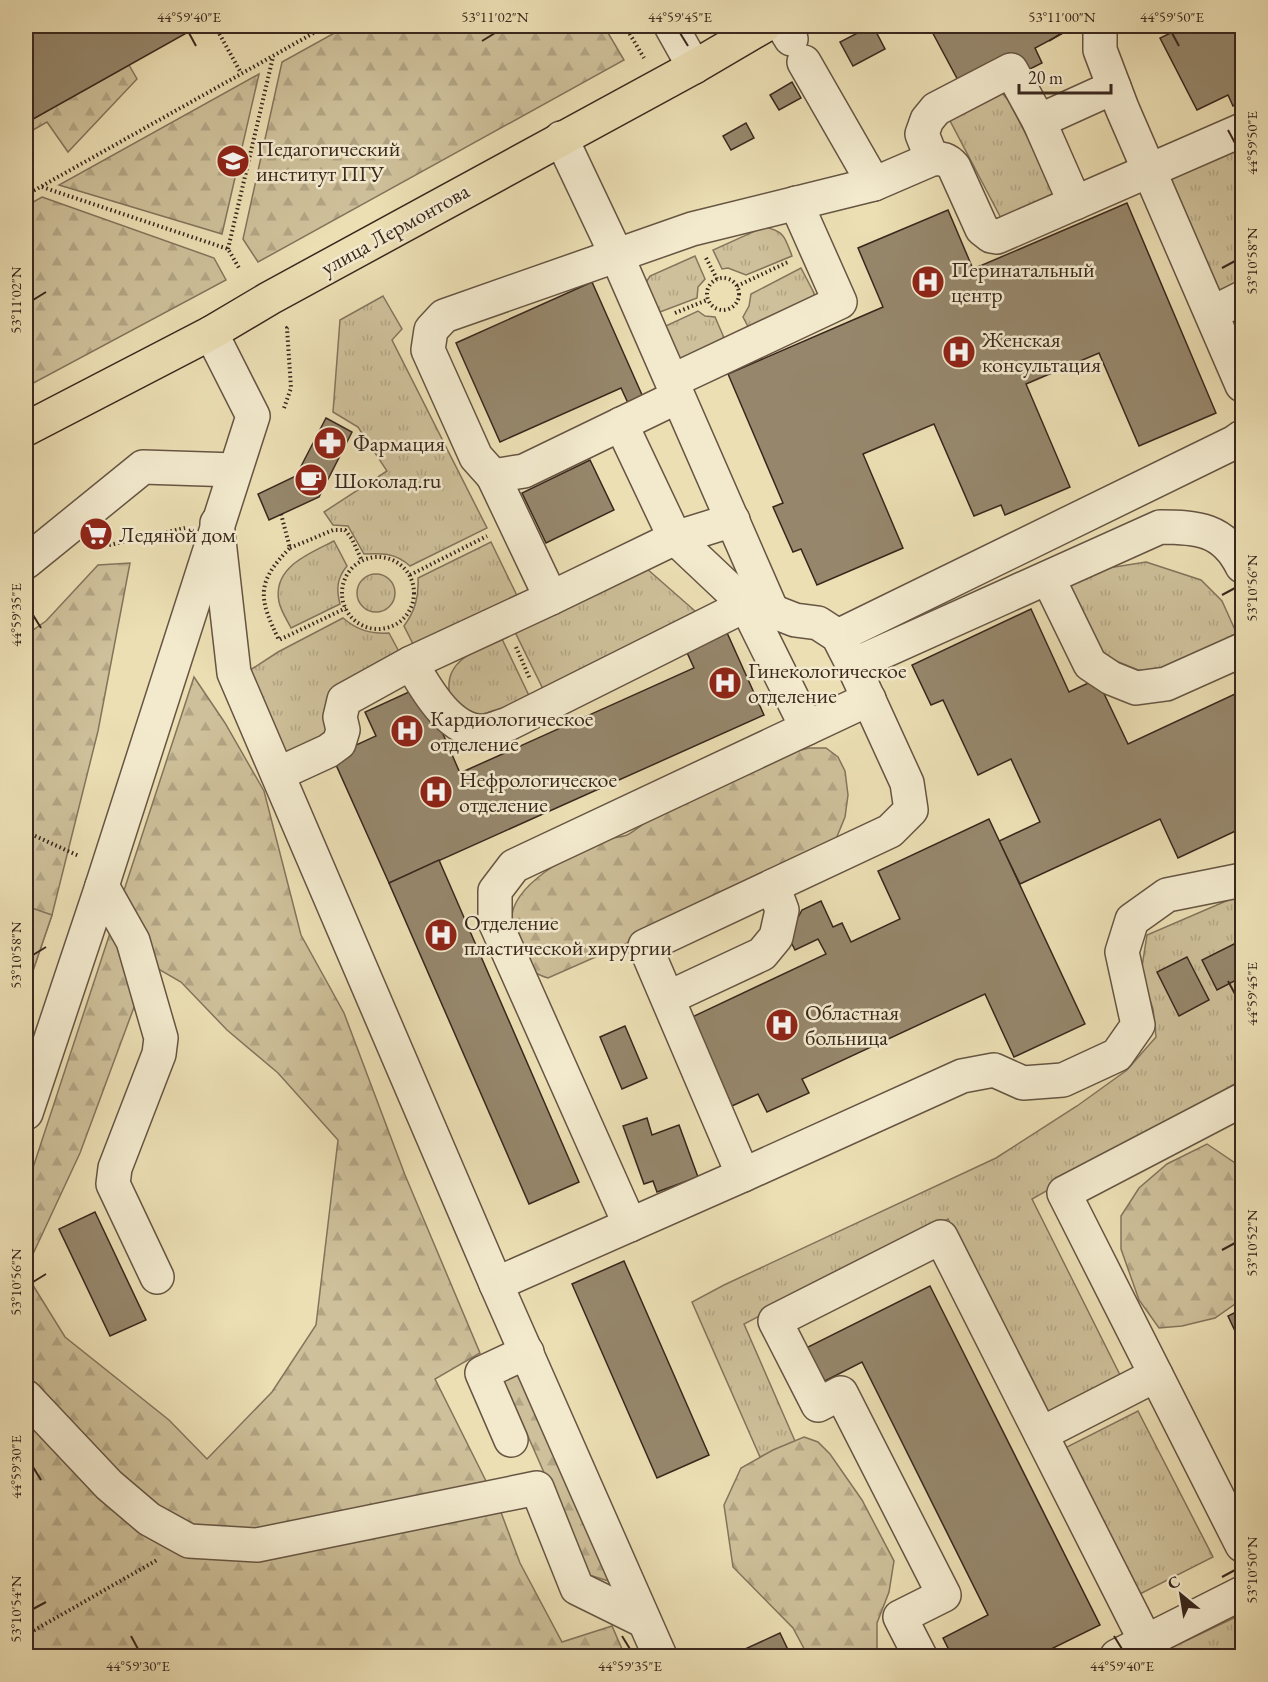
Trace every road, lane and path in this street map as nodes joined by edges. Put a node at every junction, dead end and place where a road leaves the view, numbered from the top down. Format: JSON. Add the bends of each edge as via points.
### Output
{"nodes":[{"id":1,"x":215,"y":26,"type":"edge"},
{"id":2,"x":326,"y":26,"type":"edge"},
{"id":3,"x":625,"y":26,"type":"edge"},
{"id":4,"x":671,"y":26,"type":"edge"},
{"id":5,"x":1100,"y":26,"type":"edge"},
{"id":6,"x":785,"y":38,"type":"edge"},
{"id":7,"x":273,"y":56,"type":"junction"},
{"id":8,"x":644,"y":59,"type":"dead end"},
{"id":9,"x":694,"y":67,"type":"junction"},
{"id":10,"x":242,"y":73,"type":"junction"},
{"id":11,"x":1114,"y":87,"type":"junction"},
{"id":12,"x":1039,"y":121,"type":"junction"},
{"id":13,"x":1242,"y":130,"type":"edge"},
{"id":14,"x":561,"y":138,"type":"junction"},
{"id":15,"x":932,"y":159,"type":"junction"},
{"id":16,"x":1149,"y":171,"type":"junction"},
{"id":17,"x":874,"y":184,"type":"junction"},
{"id":18,"x":41,"y":187,"type":"junction"},
{"id":19,"x":26,"y":195,"type":"edge"},
{"id":20,"x":796,"y":203,"type":"junction"},
{"id":21,"x":1075,"y":203,"type":"junction"},
{"id":22,"x":228,"y":249,"type":"junction"},
{"id":23,"x":816,"y":249,"type":"junction"},
{"id":24,"x":616,"y":254,"type":"junction"},
{"id":25,"x":239,"y":268,"type":"dead end"},
{"id":26,"x":737,"y":286,"type":"junction"},
{"id":27,"x":1242,"y":298,"type":"edge"},
{"id":28,"x":1212,"y":313,"type":"junction"},
{"id":29,"x":211,"y":333,"type":"junction"},
{"id":30,"x":1242,"y":385,"type":"edge"},
{"id":31,"x":675,"y":389,"type":"junction"},
{"id":32,"x":621,"y":424,"type":"junction"},
{"id":33,"x":26,"y":429,"type":"edge"},
{"id":34,"x":1242,"y":436,"type":"edge"},
{"id":35,"x":235,"y":470,"type":"junction"},
{"id":36,"x":493,"y":476,"type":"junction"},
{"id":37,"x":281,"y":514,"type":"dead end"},
{"id":38,"x":733,"y":520,"type":"junction"},
{"id":39,"x":515,"y":522,"type":"junction"},
{"id":40,"x":217,"y":523,"type":"junction"},
{"id":41,"x":675,"y":538,"type":"junction"},
{"id":42,"x":290,"y":548,"type":"junction"},
{"id":43,"x":85,"y":550,"type":"dead end"},
{"id":44,"x":362,"y":561,"type":"junction"},
{"id":45,"x":26,"y":562,"type":"edge"},
{"id":46,"x":1242,"y":566,"type":"edge"},
{"id":47,"x":410,"y":575,"type":"junction"},
{"id":48,"x":1048,"y":578,"type":"junction"},
{"id":49,"x":551,"y":598,"type":"junction"},
{"id":50,"x":346,"y":608,"type":"junction"},
{"id":51,"x":759,"y":608,"type":"junction"},
{"id":52,"x":503,"y":620,"type":"junction"},
{"id":53,"x":838,"y":636,"type":"junction"},
{"id":54,"x":1242,"y":650,"type":"edge"},
{"id":55,"x":411,"y":663,"type":"junction"},
{"id":56,"x":865,"y":689,"type":"junction"},
{"id":57,"x":543,"y":706,"type":"junction"},
{"id":58,"x":807,"y":728,"type":"junction"},
{"id":59,"x":278,"y":774,"type":"junction"},
{"id":60,"x":26,"y":826,"type":"edge"},
{"id":61,"x":82,"y":858,"type":"dead end"},
{"id":62,"x":1242,"y":880,"type":"edge"},
{"id":63,"x":102,"y":886,"type":"junction"},
{"id":64,"x":773,"y":886,"type":"junction"},
{"id":65,"x":668,"y":998,"type":"junction"},
{"id":66,"x":1242,"y":1100,"type":"edge"},
{"id":67,"x":26,"y":1113,"type":"edge"},
{"id":68,"x":744,"y":1175,"type":"junction"},
{"id":69,"x":630,"y":1225,"type":"junction"},
{"id":70,"x":157,"y":1277,"type":"dead end"},
{"id":71,"x":496,"y":1284,"type":"junction"},
{"id":72,"x":527,"y":1352,"type":"junction"},
{"id":73,"x":1156,"y":1375,"type":"junction"},
{"id":74,"x":26,"y":1397,"type":"edge"},
{"id":75,"x":1041,"y":1434,"type":"junction"},
{"id":76,"x":511,"y":1440,"type":"dead end"},
{"id":77,"x":189,"y":1541,"type":"junction"},
{"id":78,"x":1242,"y":1545,"type":"edge"},
{"id":79,"x":1242,"y":1593,"type":"edge"},
{"id":80,"x":644,"y":1621,"type":"junction"},
{"id":81,"x":26,"y":1635,"type":"edge"},
{"id":82,"x":1146,"y":1642,"type":"junction"},
{"id":83,"x":660,"y":1656,"type":"edge"},
{"id":84,"x":920,"y":1656,"type":"edge"},
{"id":85,"x":1117,"y":1656,"type":"edge"}],
"edges":[{"from":1,"to":10,"type":"path"},
{"from":2,"to":7,"type":"path"},
{"from":3,"to":8,"type":"path"},
{"from":4,"to":9,"type":"street"},
{"from":5,"to":11,"type":"street","via":[[1100,50]]},
{"from":6,"to":9,"type":"main road","name":"улица Лермонтова"},
{"from":6,"to":17,"type":"street"},
{"from":7,"to":10,"type":"path"},
{"from":7,"to":22,"type":"path"},
{"from":9,"to":14,"type":"main road","name":"улица Лермонтова"},
{"from":10,"to":18,"type":"path"},
{"from":11,"to":12,"type":"street"},
{"from":11,"to":16,"type":"street"},
{"from":12,"to":15,"type":"street","via":[[1011,70],[936,109],[922,134]]},
{"from":12,"to":21,"type":"street"},
{"from":13,"to":16,"type":"street"},
{"from":14,"to":24,"type":"street"},
{"from":14,"to":29,"type":"main road","name":"улица Лермонтова"},
{"from":15,"to":17,"type":"street"},
{"from":15,"to":21,"type":"street","via":[[949,161],[954,167],[982,229],[991,236],[997,237]]},
{"from":16,"to":21,"type":"street"},
{"from":16,"to":28,"type":"street"},
{"from":17,"to":20,"type":"street"},
{"from":18,"to":19,"type":"path"},
{"from":18,"to":22,"type":"path"},
{"from":20,"to":23,"type":"street"},
{"from":20,"to":24,"type":"street","via":[[692,229]]},
{"from":22,"to":25,"type":"path"},
{"from":23,"to":26,"type":"path"},
{"from":23,"to":31,"type":"street","via":[[840,302]]},
{"from":24,"to":31,"type":"street"},
{"from":24,"to":36,"type":"street","via":[[444,316],[431,330],[428,350],[476,457]]},
{"from":26,"to":26,"type":"path","via":[[728,279],[712,281],[707,290],[709,304],[717,310],[729,310],[739,297]]},
{"from":27,"to":28,"type":"street"},
{"from":28,"to":30,"type":"street"},
{"from":29,"to":33,"type":"main road","name":"улица Лермонтова"},
{"from":29,"to":35,"type":"street","via":[[253,416]]},
{"from":31,"to":32,"type":"street"},
{"from":31,"to":38,"type":"street"},
{"from":32,"to":36,"type":"street","via":[[524,471]]},
{"from":32,"to":41,"type":"street"},
{"from":34,"to":53,"type":"street"},
{"from":35,"to":40,"type":"street"},
{"from":35,"to":45,"type":"street","via":[[143,467]]},
{"from":36,"to":39,"type":"street"},
{"from":37,"to":42,"type":"path"},
{"from":38,"to":41,"type":"street"},
{"from":38,"to":51,"type":"street"},
{"from":39,"to":47,"type":"path"},
{"from":39,"to":49,"type":"street"},
{"from":40,"to":43,"type":"path"},
{"from":40,"to":59,"type":"street","via":[[234,673]]},
{"from":40,"to":63,"type":"street"},
{"from":41,"to":49,"type":"street"},
{"from":41,"to":51,"type":"street"},
{"from":42,"to":44,"type":"path","via":[[333,530],[345,530]]},
{"from":42,"to":50,"type":"path","via":[[277,561],[262,598],[279,640]]},
{"from":44,"to":47,"type":"path","via":[[383,557],[394,560]]},
{"from":44,"to":50,"type":"path","via":[[353,567],[343,586]]},
{"from":46,"to":48,"type":"street","via":[[1222,538],[1194,527],[1160,527]]},
{"from":47,"to":50,"type":"path","via":[[414,598],[403,619],[393,626],[371,628],[360,624]]},
{"from":48,"to":54,"type":"street","via":[[1090,664],[1119,682],[1136,688],[1166,684]]},
{"from":48,"to":56,"type":"street","via":[[853,665]]},
{"from":49,"to":52,"type":"street"},
{"from":51,"to":53,"type":"street","via":[[818,623]]},
{"from":51,"to":57,"type":"street"},
{"from":51,"to":58,"type":"street"},
{"from":52,"to":55,"type":"street"},
{"from":52,"to":57,"type":"path"},
{"from":53,"to":56,"type":"street"},
{"from":55,"to":57,"type":"street","via":[[431,697],[466,727],[484,731]]},
{"from":55,"to":59,"type":"street","via":[[344,700],[339,743]]},
{"from":56,"to":58,"type":"street"},
{"from":56,"to":64,"type":"street","via":[[907,783],[911,810],[890,831]]},
{"from":58,"to":69,"type":"street","via":[[514,866],[495,891],[495,922]]},
{"from":59,"to":71,"type":"street"},
{"from":60,"to":61,"type":"path","via":[[33,835]]},
{"from":62,"to":68,"type":"street","via":[[1167,895],[1132,920],[1122,952],[1138,1025],[1118,1055],[1063,1080],[1023,1083],[994,1070],[962,1076]]},
{"from":63,"to":67,"type":"street"},
{"from":63,"to":70,"type":"street","via":[[133,941],[161,1038],[159,1054],[115,1168],[113,1184]]},
{"from":64,"to":65,"type":"street","via":[[782,910],[776,937],[762,954]]},
{"from":64,"to":65,"type":"street","via":[[645,946]]},
{"from":65,"to":68,"type":"street"},
{"from":66,"to":73,"type":"street","via":[[1064,1193]]},
{"from":68,"to":69,"type":"street"},
{"from":69,"to":71,"type":"street"},
{"from":71,"to":72,"type":"street"},
{"from":72,"to":76,"type":"street","via":[[482,1373]]},
{"from":72,"to":80,"type":"street"},
{"from":73,"to":75,"type":"street"},
{"from":73,"to":78,"type":"street"},
{"from":74,"to":77,"type":"street","via":[[109,1485],[149,1519]]},
{"from":75,"to":82,"type":"street"},
{"from":75,"to":84,"type":"street","via":[[940,1237],[775,1321],[818,1405],[841,1393],[944,1595],[900,1617]]},
{"from":77,"to":80,"type":"street","via":[[257,1545],[537,1488],[577,1588]]},
{"from":77,"to":81,"type":"path"},
{"from":79,"to":82,"type":"street"},
{"from":80,"to":83,"type":"street"},
{"from":82,"to":85,"type":"street"}]}
